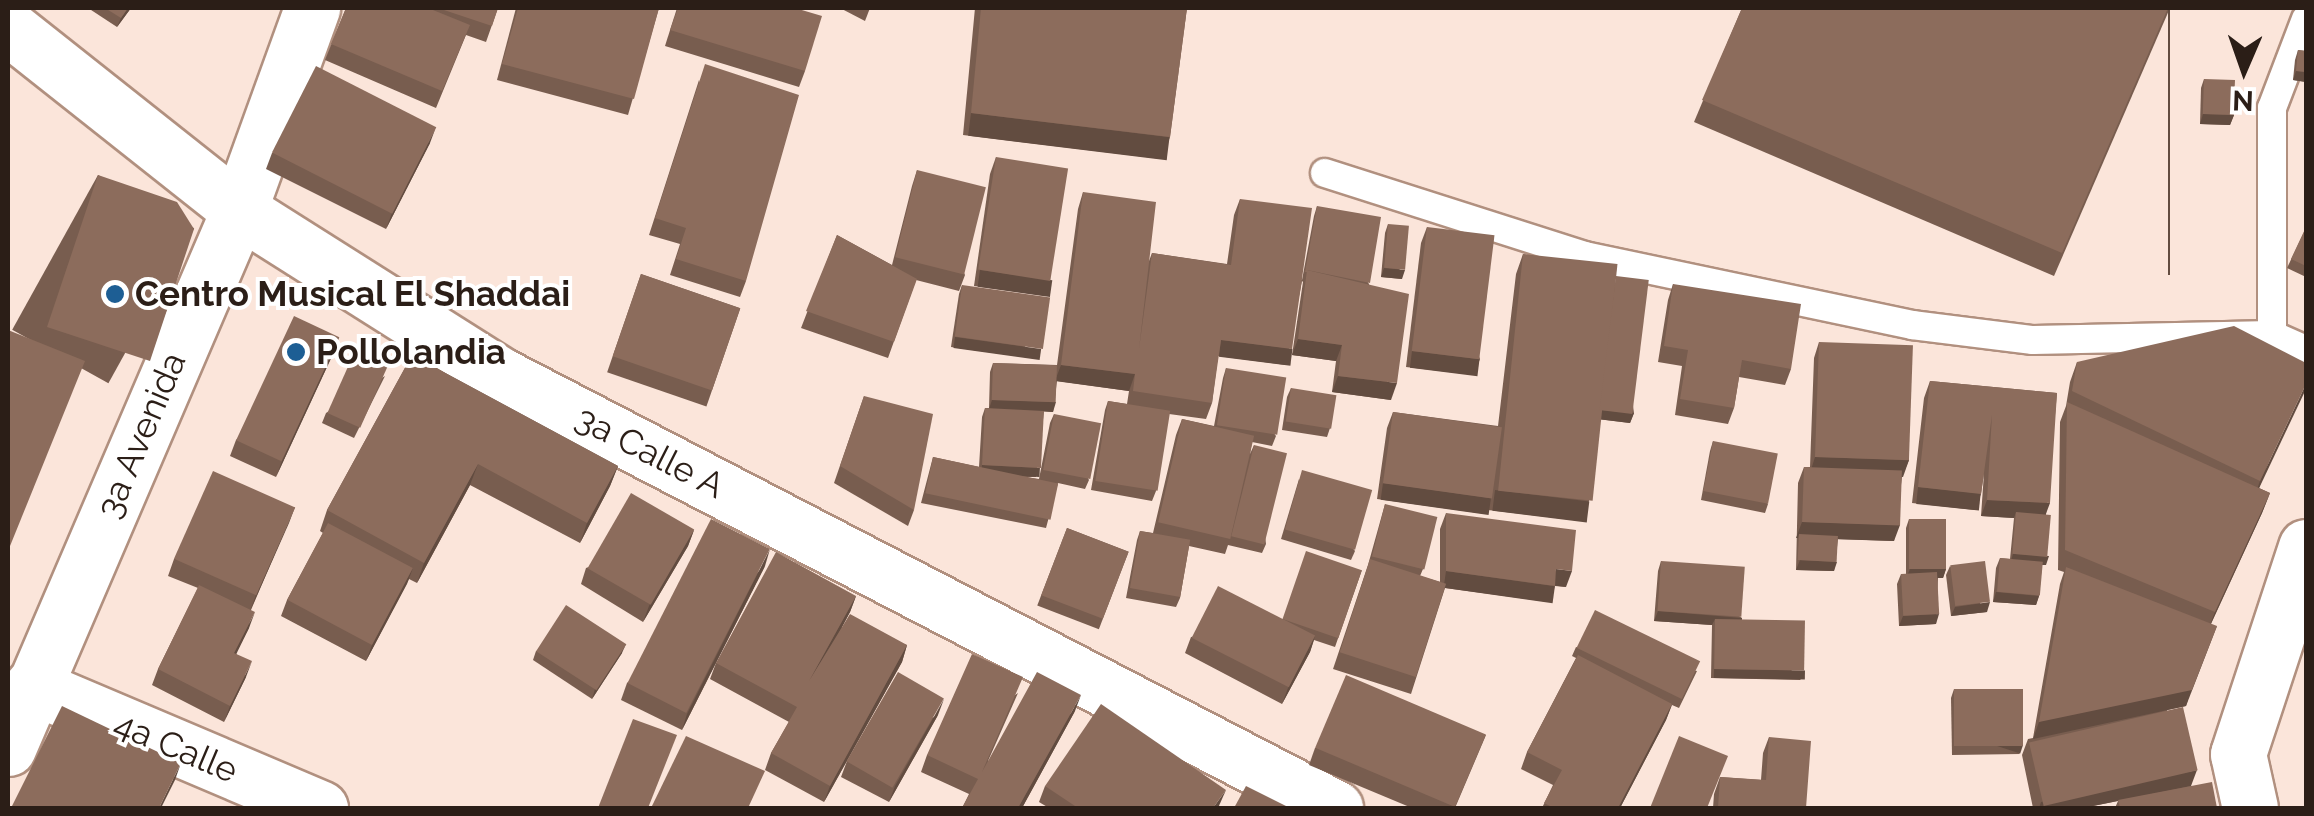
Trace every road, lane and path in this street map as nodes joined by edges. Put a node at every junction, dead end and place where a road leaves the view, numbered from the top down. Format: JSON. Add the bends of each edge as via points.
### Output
{"nodes":[{"id":1,"x":312,"y":8,"type":"edge"},
{"id":2,"x":2306,"y":20,"type":"edge"},
{"id":3,"x":8,"y":27,"type":"edge"},
{"id":4,"x":1325,"y":173,"type":"dead end"},
{"id":5,"x":239,"y":210,"type":"junction"},
{"id":6,"x":2272,"y":334,"type":"junction"},
{"id":7,"x":2306,"y":350,"type":"edge"},
{"id":8,"x":2306,"y":546,"type":"edge"},
{"id":9,"x":32,"y":686,"type":"junction"},
{"id":10,"x":8,"y":748,"type":"edge"},
{"id":11,"x":320,"y":808,"type":"edge"},
{"id":12,"x":1335,"y":808,"type":"edge"},
{"id":13,"x":2250,"y":808,"type":"edge"}],
"edges":[{"from":1,"to":5,"type":"street","name":"3a Avenida"},
{"from":2,"to":6,"type":"lane","via":[[2272,108]]},
{"from":3,"to":5,"type":"street","name":"3a Calle A"},
{"from":4,"to":6,"type":"lane","via":[[1585,256],[1912,326],[2033,340]]},
{"from":5,"to":9,"type":"street","name":"3a Avenida"},
{"from":5,"to":12,"type":"street","name":"3a Calle A","via":[[498,374]]},
{"from":6,"to":7,"type":"lane"},
{"from":8,"to":13,"type":"street","via":[[2238,754]]},
{"from":9,"to":10,"type":"street","name":"3a Avenida"},
{"from":9,"to":11,"type":"street","name":"4a Calle"}]}
